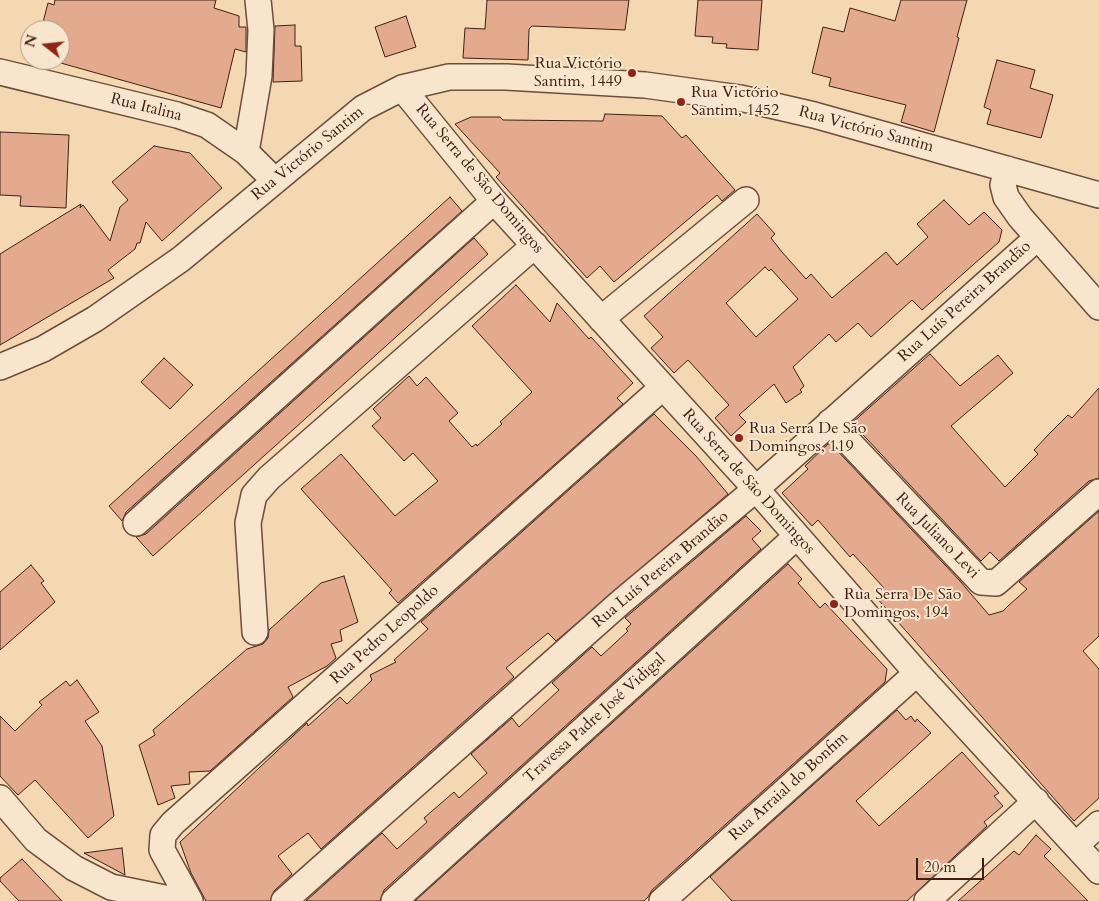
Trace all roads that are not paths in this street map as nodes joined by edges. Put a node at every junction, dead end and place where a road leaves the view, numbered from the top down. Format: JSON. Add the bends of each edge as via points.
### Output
{"nodes":[{"id":1,"x":258,"y":0,"type":"edge"},
{"id":2,"x":0,"y":72,"type":"edge"},
{"id":3,"x":402,"y":88,"type":"junction"},
{"id":4,"x":246,"y":152,"type":"junction"},
{"id":5,"x":1007,"y":169,"type":"junction"},
{"id":6,"x":274,"y":180,"type":"junction"},
{"id":7,"x":1099,"y":195,"type":"edge"},
{"id":8,"x":746,"y":200,"type":"dead end"},
{"id":9,"x":494,"y":201,"type":"junction"},
{"id":10,"x":1037,"y":238,"type":"junction"},
{"id":11,"x":535,"y":245,"type":"junction"},
{"id":12,"x":1099,"y":306,"type":"edge"},
{"id":13,"x":602,"y":320,"type":"junction"},
{"id":14,"x":0,"y":367,"type":"edge"},
{"id":15,"x":663,"y":387,"type":"junction"},
{"id":16,"x":830,"y":422,"type":"junction"},
{"id":17,"x":756,"y":489,"type":"junction"},
{"id":18,"x":1099,"y":492,"type":"edge"},
{"id":19,"x":136,"y":523,"type":"dead end"},
{"id":20,"x":797,"y":536,"type":"junction"},
{"id":21,"x":255,"y":632,"type":"dead end"},
{"id":22,"x":916,"y":673,"type":"junction"},
{"id":23,"x":0,"y":798,"type":"edge"},
{"id":24,"x":1036,"y":801,"type":"junction"},
{"id":25,"x":1099,"y":824,"type":"edge"},
{"id":26,"x":1076,"y":845,"type":"junction"},
{"id":27,"x":1099,"y":871,"type":"edge"},
{"id":28,"x":180,"y":901,"type":"edge"},
{"id":29,"x":190,"y":901,"type":"edge"},
{"id":30,"x":284,"y":901,"type":"edge"},
{"id":31,"x":394,"y":901,"type":"edge"},
{"id":32,"x":662,"y":901,"type":"edge"},
{"id":33,"x":927,"y":901,"type":"edge"}],
"edges":[{"from":1,"to":4,"type":"street","via":[[261,30],[259,76]]},
{"from":2,"to":4,"type":"street","name":"Rua Italina","via":[[177,114],[207,125]]},
{"from":3,"to":5,"type":"street","name":"Rua Victório Santim","via":[[449,77],[506,77],[684,90],[748,99]]},
{"from":3,"to":6,"type":"street","name":"Rua Victório Santim","via":[[363,108]]},
{"from":3,"to":9,"type":"street","name":"Rua Serra de São Domingos"},
{"from":4,"to":6,"type":"street","name":"Rua Italina"},
{"from":5,"to":7,"type":"street","name":"Rua Victório Santim"},
{"from":5,"to":10,"type":"street","via":[[1003,185],[1006,197]]},
{"from":6,"to":14,"type":"street","name":"Rua Victório Santim","via":[[181,259],[95,319],[43,349]]},
{"from":8,"to":13,"type":"street"},
{"from":9,"to":11,"type":"street","name":"Rua Serra de São Domingos"},
{"from":9,"to":19,"type":"street"},
{"from":10,"to":12,"type":"street"},
{"from":10,"to":16,"type":"street","name":"Rua Luís Pereira Brandão"},
{"from":11,"to":13,"type":"street","name":"Rua Serra de São Domingos"},
{"from":11,"to":21,"type":"street","via":[[269,478],[254,495],[248,523]]},
{"from":13,"to":15,"type":"street","name":"Rua Serra de São Domingos"},
{"from":15,"to":17,"type":"street","name":"Rua Serra de São Domingos"},
{"from":15,"to":29,"type":"street","name":"Rua Pedro Leopoldo","via":[[173,823],[163,835],[162,850]]},
{"from":16,"to":17,"type":"street","name":"Rua Luís Pereira Brandão"},
{"from":16,"to":18,"type":"street","name":"Rua Juliano Levi","via":[[981,582],[996,582]]},
{"from":17,"to":20,"type":"street","name":"Rua Serra de São Domingos"},
{"from":17,"to":30,"type":"street","name":"Rua Luís Pereira Brandão","via":[[621,602]]},
{"from":20,"to":22,"type":"street","name":"Rua Serra de São Domingos"},
{"from":20,"to":31,"type":"street","name":"Travessa Padre José Vidigal"},
{"from":22,"to":24,"type":"street","name":"Rua Serra de São Domingos"},
{"from":22,"to":32,"type":"street","name":"Rua Arraial do Bonfim"},
{"from":23,"to":28,"type":"street","via":[[36,840],[74,868],[111,887]]},
{"from":24,"to":26,"type":"street","name":"Rua Serra de São Domingos"},
{"from":24,"to":33,"type":"street"},
{"from":25,"to":26,"type":"street"},
{"from":26,"to":27,"type":"street","name":"Rua Serra de São Domingos"}]}
